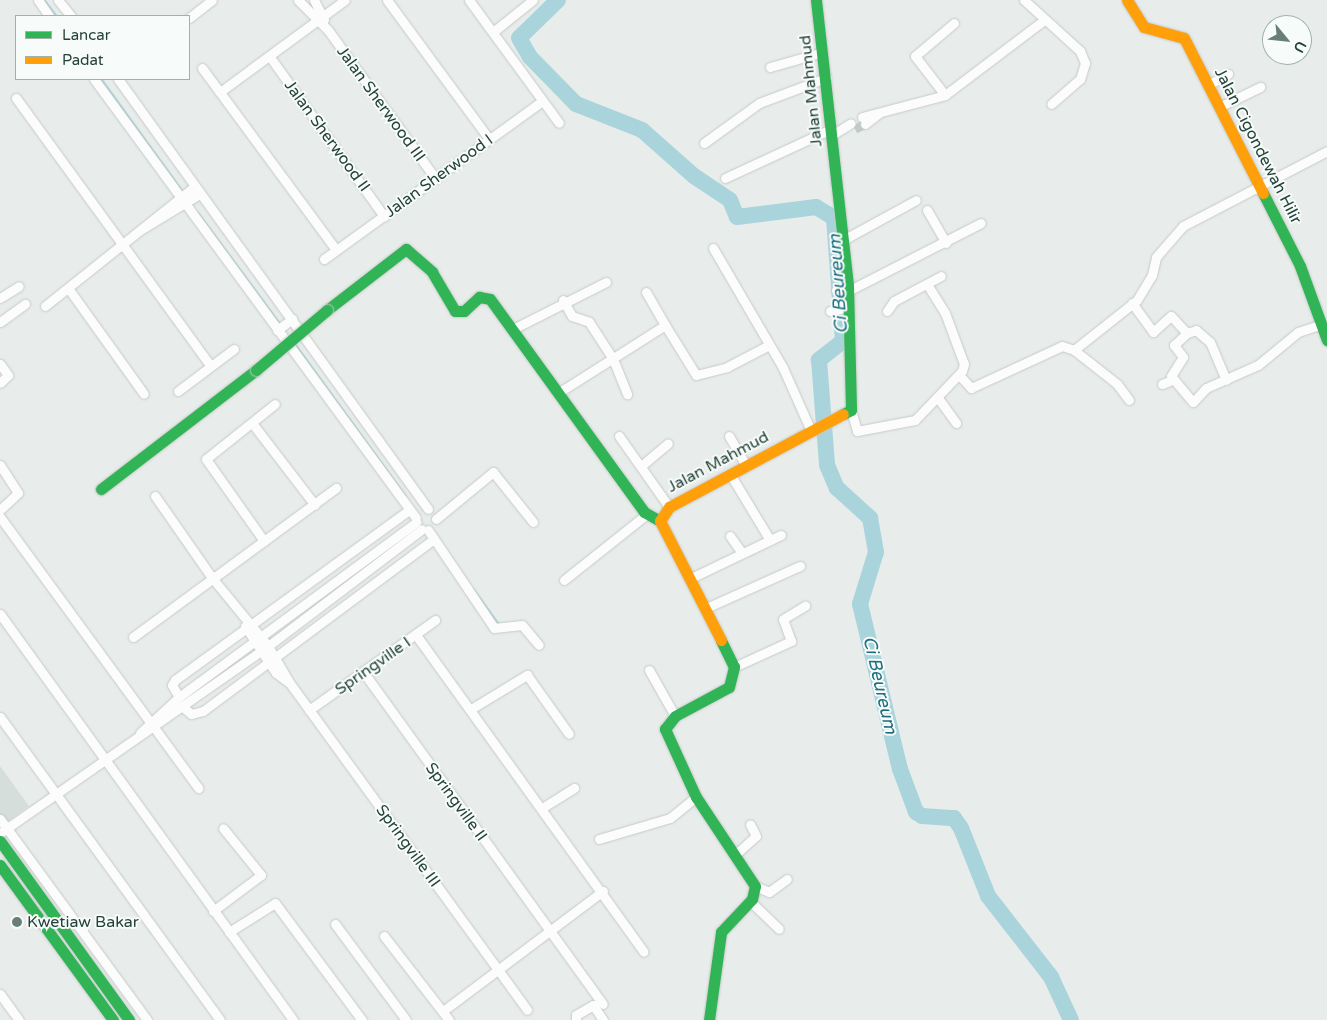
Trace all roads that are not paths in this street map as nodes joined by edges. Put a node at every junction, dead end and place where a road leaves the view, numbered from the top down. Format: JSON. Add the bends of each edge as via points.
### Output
{"nodes":[{"id":1,"x":38,"y":0,"type":"edge"},
{"id":2,"x":58,"y":0,"type":"edge"},
{"id":3,"x":212,"y":0,"type":"edge"},
{"id":4,"x":298,"y":0,"type":"edge"},
{"id":5,"x":314,"y":0,"type":"edge"},
{"id":6,"x":345,"y":0,"type":"edge"},
{"id":7,"x":387,"y":0,"type":"edge"},
{"id":8,"x":468,"y":0,"type":"edge"},
{"id":9,"x":533,"y":0,"type":"edge"},
{"id":10,"x":816,"y":0,"type":"edge"},
{"id":11,"x":1024,"y":0,"type":"edge"},
{"id":12,"x":1127,"y":0,"type":"edge"},
{"id":13,"x":48,"y":15,"type":"edge"},
{"id":14,"x":70,"y":15,"type":"edge"},
{"id":15,"x":190,"y":17,"type":"edge"},
{"id":16,"x":320,"y":18,"type":"junction"},
{"id":17,"x":1044,"y":20,"type":"junction"},
{"id":18,"x":954,"y":23,"type":"dead end"},
{"id":19,"x":493,"y":32,"type":"junction"},
{"id":20,"x":823,"y":52,"type":"junction"},
{"id":21,"x":270,"y":57,"type":"junction"},
{"id":22,"x":770,"y":67,"type":"dead end"},
{"id":23,"x":202,"y":68,"type":"dead end"},
{"id":24,"x":1228,"y":74,"type":"dead end"},
{"id":25,"x":826,"y":78,"type":"junction"},
{"id":26,"x":95,"y":80,"type":"edge"},
{"id":27,"x":119,"y":80,"type":"edge"},
{"id":28,"x":1208,"y":85,"type":"junction"},
{"id":29,"x":1260,"y":87,"type":"dead end"},
{"id":30,"x":220,"y":92,"type":"junction"},
{"id":31,"x":945,"y":95,"type":"junction"},
{"id":32,"x":16,"y":98,"type":"dead end"},
{"id":33,"x":542,"y":101,"type":"junction"},
{"id":34,"x":1051,"y":104,"type":"dead end"},
{"id":35,"x":1219,"y":108,"type":"junction"},
{"id":36,"x":863,"y":120,"type":"tunnel mouth"},
{"id":37,"x":559,"y":123,"type":"dead end"},
{"id":38,"x":853,"y":126,"type":"tunnel mouth"},
{"id":39,"x":835,"y":131,"type":"junction"},
{"id":40,"x":489,"y":139,"type":"junction"},
{"id":41,"x":704,"y":143,"type":"dead end"},
{"id":42,"x":1327,"y":151,"type":"edge"},
{"id":43,"x":435,"y":178,"type":"junction"},
{"id":44,"x":725,"y":178,"type":"dead end"},
{"id":45,"x":1260,"y":185,"type":"junction"},
{"id":46,"x":195,"y":191,"type":"junction"},
{"id":47,"x":916,"y":200,"type":"dead end"},
{"id":48,"x":181,"y":201,"type":"junction"},
{"id":49,"x":926,"y":210,"type":"dead end"},
{"id":50,"x":384,"y":216,"type":"junction"},
{"id":51,"x":981,"y":223,"type":"dead end"},
{"id":52,"x":843,"y":240,"type":"junction"},
{"id":53,"x":946,"y":243,"type":"junction"},
{"id":54,"x":123,"y":245,"type":"junction"},
{"id":55,"x":714,"y":248,"type":"dead end"},
{"id":56,"x":336,"y":250,"type":"junction"},
{"id":57,"x":324,"y":259,"type":"dead end"},
{"id":58,"x":941,"y":276,"type":"dead end"},
{"id":59,"x":606,"y":282,"type":"dead end"},
{"id":60,"x":927,"y":284,"type":"junction"},
{"id":61,"x":19,"y":286,"type":"dead end"},
{"id":62,"x":68,"y":288,"type":"junction"},
{"id":63,"x":844,"y":289,"type":"junction"},
{"id":64,"x":646,"y":292,"type":"dead end"},
{"id":65,"x":0,"y":298,"type":"edge"},
{"id":66,"x":563,"y":300,"type":"junction"},
{"id":67,"x":1132,"y":303,"type":"junction"},
{"id":68,"x":25,"y":304,"type":"dead end"},
{"id":69,"x":45,"y":306,"type":"dead end"},
{"id":70,"x":887,"y":312,"type":"dead end"},
{"id":71,"x":290,"y":320,"type":"junction"},
{"id":72,"x":0,"y":322,"type":"edge"},
{"id":73,"x":1322,"y":324,"type":"junction"},
{"id":74,"x":665,"y":325,"type":"junction"},
{"id":75,"x":515,"y":328,"type":"junction"},
{"id":76,"x":278,"y":330,"type":"junction"},
{"id":77,"x":1186,"y":333,"type":"junction"},
{"id":78,"x":1327,"y":340,"type":"edge"},
{"id":79,"x":770,"y":345,"type":"junction"},
{"id":80,"x":234,"y":350,"type":"dead end"},
{"id":81,"x":1074,"y":350,"type":"junction"},
{"id":82,"x":613,"y":359,"type":"junction"},
{"id":83,"x":0,"y":364,"type":"edge"},
{"id":84,"x":211,"y":366,"type":"junction"},
{"id":85,"x":959,"y":375,"type":"junction"},
{"id":86,"x":1172,"y":380,"type":"junction"},
{"id":87,"x":1226,"y":380,"type":"junction"},
{"id":88,"x":0,"y":383,"type":"edge"},
{"id":89,"x":1162,"y":384,"type":"dead end"},
{"id":90,"x":178,"y":391,"type":"dead end"},
{"id":91,"x":558,"y":393,"type":"junction"},
{"id":92,"x":144,"y":394,"type":"dead end"},
{"id":93,"x":626,"y":394,"type":"dead end"},
{"id":94,"x":938,"y":398,"type":"junction"},
{"id":95,"x":1130,"y":400,"type":"dead end"},
{"id":96,"x":274,"y":404,"type":"dead end"},
{"id":97,"x":851,"y":410,"type":"junction"},
{"id":98,"x":252,"y":423,"type":"junction"},
{"id":99,"x":956,"y":423,"type":"dead end"},
{"id":100,"x":813,"y":430,"type":"junction"},
{"id":101,"x":619,"y":436,"type":"dead end"},
{"id":102,"x":729,"y":436,"type":"dead end"},
{"id":103,"x":668,"y":444,"type":"dead end"},
{"id":104,"x":0,"y":465,"type":"edge"},
{"id":105,"x":640,"y":466,"type":"junction"},
{"id":106,"x":746,"y":466,"type":"junction"},
{"id":107,"x":730,"y":474,"type":"junction"},
{"id":108,"x":336,"y":488,"type":"dead end"},
{"id":109,"x":101,"y":489,"type":"dead end"},
{"id":110,"x":155,"y":496,"type":"dead end"},
{"id":111,"x":315,"y":505,"type":"junction"},
{"id":112,"x":669,"y":507,"type":"junction"},
{"id":113,"x":428,"y":509,"type":"junction"},
{"id":114,"x":0,"y":510,"type":"edge"},
{"id":115,"x":409,"y":510,"type":"junction"},
{"id":116,"x":647,"y":514,"type":"junction"},
{"id":117,"x":0,"y":517,"type":"edge"},
{"id":118,"x":436,"y":519,"type":"junction"},
{"id":119,"x":660,"y":521,"type":"junction"},
{"id":120,"x":533,"y":522,"type":"dead end"},
{"id":121,"x":420,"y":525,"type":"junction"},
{"id":122,"x":781,"y":535,"type":"dead end"},
{"id":123,"x":730,"y":536,"type":"dead end"},
{"id":124,"x":432,"y":540,"type":"junction"},
{"id":125,"x":770,"y":540,"type":"junction"},
{"id":126,"x":264,"y":541,"type":"junction"},
{"id":127,"x":742,"y":553,"type":"junction"},
{"id":128,"x":800,"y":566,"type":"dead end"},
{"id":129,"x":213,"y":579,"type":"junction"},
{"id":130,"x":689,"y":579,"type":"junction"},
{"id":131,"x":564,"y":580,"type":"dead end"},
{"id":132,"x":805,"y":606,"type":"dead end"},
{"id":133,"x":706,"y":608,"type":"junction"},
{"id":134,"x":0,"y":614,"type":"edge"},
{"id":135,"x":435,"y":620,"type":"dead end"},
{"id":136,"x":250,"y":628,"type":"junction"},
{"id":137,"x":416,"y":635,"type":"junction"},
{"id":138,"x":134,"y":637,"type":"dead end"},
{"id":139,"x":262,"y":644,"type":"junction"},
{"id":140,"x":539,"y":645,"type":"dead end"},
{"id":141,"x":276,"y":658,"type":"junction"},
{"id":142,"x":268,"y":663,"type":"junction"},
{"id":143,"x":734,"y":667,"type":"junction"},
{"id":144,"x":649,"y":670,"type":"dead end"},
{"id":145,"x":364,"y":673,"type":"junction"},
{"id":146,"x":288,"y":682,"type":"junction"},
{"id":147,"x":179,"y":697,"type":"junction"},
{"id":148,"x":183,"y":707,"type":"junction"},
{"id":149,"x":471,"y":709,"type":"junction"},
{"id":150,"x":309,"y":710,"type":"junction"},
{"id":151,"x":0,"y":716,"type":"edge"},
{"id":152,"x":675,"y":716,"type":"junction"},
{"id":153,"x":152,"y":723,"type":"junction"},
{"id":154,"x":569,"y":734,"type":"dead end"},
{"id":155,"x":104,"y":758,"type":"junction"},
{"id":156,"x":198,"y":788,"type":"dead end"},
{"id":157,"x":574,"y":788,"type":"dead end"},
{"id":158,"x":55,"y":794,"type":"junction"},
{"id":159,"x":696,"y":797,"type":"junction"},
{"id":160,"x":542,"y":808,"type":"junction"},
{"id":161,"x":0,"y":819,"type":"edge"},
{"id":162,"x":750,"y":824,"type":"dead end"},
{"id":163,"x":223,"y":828,"type":"dead end"},
{"id":164,"x":3,"y":830,"type":"edge"},
{"id":165,"x":599,"y":839,"type":"dead end"},
{"id":166,"x":0,"y":841,"type":"edge"},
{"id":167,"x":737,"y":853,"type":"junction"},
{"id":168,"x":0,"y":865,"type":"edge"},
{"id":169,"x":787,"y":879,"type":"dead end"},
{"id":170,"x":755,"y":886,"type":"junction"},
{"id":171,"x":603,"y":891,"type":"junction"},
{"id":172,"x":750,"y":901,"type":"junction"},
{"id":173,"x":213,"y":910,"type":"junction"},
{"id":174,"x":335,"y":924,"type":"dead end"},
{"id":175,"x":552,"y":928,"type":"junction"},
{"id":176,"x":779,"y":929,"type":"dead end"},
{"id":177,"x":229,"y":932,"type":"junction"},
{"id":178,"x":384,"y":936,"type":"dead end"},
{"id":179,"x":91,"y":944,"type":"junction"},
{"id":180,"x":80,"y":952,"type":"junction"},
{"id":181,"x":644,"y":952,"type":"dead end"},
{"id":182,"x":498,"y":968,"type":"junction"},
{"id":183,"x":0,"y":994,"type":"edge"},
{"id":184,"x":603,"y":1004,"type":"dead end"},
{"id":185,"x":527,"y":1010,"type":"dead end"},
{"id":186,"x":443,"y":1012,"type":"junction"},
{"id":187,"x":19,"y":1020,"type":"edge"},
{"id":188,"x":113,"y":1020,"type":"edge"},
{"id":189,"x":129,"y":1020,"type":"edge"},
{"id":190,"x":147,"y":1020,"type":"edge"},
{"id":191,"x":220,"y":1020,"type":"edge"},
{"id":192,"x":293,"y":1020,"type":"edge"},
{"id":193,"x":362,"y":1020,"type":"edge"},
{"id":194,"x":406,"y":1020,"type":"edge"},
{"id":195,"x":449,"y":1020,"type":"edge"},
{"id":196,"x":576,"y":1020,"type":"edge"},
{"id":197,"x":603,"y":1020,"type":"edge"},
{"id":198,"x":710,"y":1020,"type":"edge"}],
"edges":[{"from":1,"to":13,"type":"street"},
{"from":2,"to":14,"type":"street"},
{"from":3,"to":15,"type":"street"},
{"from":4,"to":16,"type":"street"},
{"from":5,"to":16,"type":"street"},
{"from":6,"to":16,"type":"street"},
{"from":7,"to":40,"type":"street"},
{"from":8,"to":19,"type":"street"},
{"from":9,"to":19,"type":"street"},
{"from":10,"to":20,"type":"street","name":"Jalan Mahmud"},
{"from":11,"to":17,"type":"street"},
{"from":12,"to":28,"type":"street","name":"Jalan Cigondewah Hilir","via":[[1144,27],[1184,38]]},
{"from":16,"to":21,"type":"street"},
{"from":16,"to":43,"type":"street","name":"Jalan Sherwood III"},
{"from":17,"to":31,"type":"street"},
{"from":17,"to":34,"type":"street","via":[[1080,51],[1086,63],[1080,79]]},
{"from":18,"to":31,"type":"street","via":[[915,56]]},
{"from":19,"to":33,"type":"street"},
{"from":20,"to":22,"type":"street"},
{"from":20,"to":25,"type":"street","name":"Jalan Mahmud"},
{"from":21,"to":30,"type":"street"},
{"from":21,"to":50,"type":"street","name":"Jalan Sherwood II"},
{"from":23,"to":30,"type":"street"},
{"from":24,"to":28,"type":"street"},
{"from":25,"to":39,"type":"street","name":"Jalan Mahmud"},
{"from":25,"to":41,"type":"street","via":[[759,103]]},
{"from":26,"to":48,"type":"street"},
{"from":27,"to":46,"type":"street"},
{"from":28,"to":35,"type":"street","name":"Jalan Cigondewah Hilir"},
{"from":29,"to":35,"type":"street"},
{"from":30,"to":56,"type":"street"},
{"from":31,"to":36,"type":"street"},
{"from":32,"to":54,"type":"street"},
{"from":33,"to":37,"type":"street"},
{"from":33,"to":40,"type":"street","name":"Jalan Sherwood I"},
{"from":35,"to":45,"type":"street","name":"Jalan Cigondewah Hilir"},
{"from":38,"to":39,"type":"street"},
{"from":39,"to":44,"type":"street"},
{"from":39,"to":52,"type":"street","name":"Jalan Mahmud"},
{"from":40,"to":43,"type":"street","name":"Jalan Sherwood I"},
{"from":42,"to":45,"type":"street"},
{"from":43,"to":50,"type":"street","name":"Jalan Sherwood I"},
{"from":45,"to":67,"type":"street","via":[[1183,226],[1156,258],[1152,275]]},
{"from":45,"to":73,"type":"street","name":"Jalan Cigondewah Hilir","via":[[1300,266]]},
{"from":46,"to":48,"type":"street"},
{"from":46,"to":71,"type":"street"},
{"from":47,"to":52,"type":"street"},
{"from":48,"to":54,"type":"street"},
{"from":48,"to":76,"type":"street"},
{"from":49,"to":53,"type":"street"},
{"from":50,"to":56,"type":"street","name":"Jalan Sherwood I"},
{"from":51,"to":53,"type":"street"},
{"from":52,"to":63,"type":"street","name":"Jalan Mahmud"},
{"from":53,"to":63,"type":"street"},
{"from":54,"to":62,"type":"street"},
{"from":54,"to":84,"type":"street"},
{"from":55,"to":79,"type":"street"},
{"from":56,"to":57,"type":"street","name":"Jalan Sherwood I"},
{"from":58,"to":60,"type":"street"},
{"from":59,"to":66,"type":"street"},
{"from":60,"to":70,"type":"street","via":[[894,302]]},
{"from":60,"to":85,"type":"street","via":[[944,313],[964,364]]},
{"from":61,"to":65,"type":"street"},
{"from":62,"to":69,"type":"street"},
{"from":62,"to":92,"type":"street"},
{"from":63,"to":97,"type":"street","name":"Jalan Mahmud","via":[[840,309]]},
{"from":64,"to":74,"type":"street"},
{"from":66,"to":75,"type":"street"},
{"from":66,"to":82,"type":"street","via":[[572,316],[590,322]]},
{"from":67,"to":77,"type":"street","via":[[1153,332],[1171,316]]},
{"from":67,"to":81,"type":"street"},
{"from":68,"to":72,"type":"street"},
{"from":71,"to":76,"type":"street"},
{"from":71,"to":113,"type":"street"},
{"from":73,"to":78,"type":"street","name":"Jalan Cigondewah Hilir"},
{"from":73,"to":87,"type":"street","via":[[1304,328],[1258,365]]},
{"from":74,"to":79,"type":"street","via":[[696,375],[727,367]]},
{"from":74,"to":82,"type":"street"},
{"from":75,"to":91,"type":"street"},
{"from":75,"to":109,"type":"street","bridge":true,"via":[[484,296],[464,311],[455,311],[432,272],[406,249]]},
{"from":76,"to":115,"type":"street"},
{"from":77,"to":86,"type":"street","via":[[1174,345],[1182,358],[1171,370]]},
{"from":77,"to":87,"type":"street","via":[[1196,330],[1210,342]]},
{"from":79,"to":100,"type":"street"},
{"from":80,"to":84,"type":"street"},
{"from":81,"to":85,"type":"street","via":[[1055,347],[971,388]]},
{"from":81,"to":95,"type":"street","via":[[1117,384]]},
{"from":82,"to":91,"type":"street"},
{"from":82,"to":93,"type":"street"},
{"from":83,"to":88,"type":"street","via":[[8,375]]},
{"from":84,"to":90,"type":"street"},
{"from":85,"to":94,"type":"street"},
{"from":86,"to":87,"type":"street","via":[[1193,402],[1206,388]]},
{"from":86,"to":89,"type":"street"},
{"from":91,"to":116,"type":"street"},
{"from":94,"to":97,"type":"street","via":[[915,420],[858,431]]},
{"from":94,"to":99,"type":"street"},
{"from":96,"to":98,"type":"street"},
{"from":97,"to":100,"type":"street","name":"Jalan Mahmud"},
{"from":98,"to":111,"type":"street"},
{"from":98,"to":126,"type":"street","via":[[206,459]]},
{"from":100,"to":106,"type":"street","name":"Jalan Mahmud"},
{"from":101,"to":105,"type":"street"},
{"from":102,"to":106,"type":"street"},
{"from":103,"to":105,"type":"street"},
{"from":104,"to":114,"type":"street","via":[[18,493]]},
{"from":105,"to":112,"type":"street"},
{"from":106,"to":107,"type":"street","name":"Jalan Mahmud"},
{"from":107,"to":112,"type":"street","name":"Jalan Mahmud"},
{"from":107,"to":125,"type":"street"},
{"from":108,"to":111,"type":"street"},
{"from":110,"to":129,"type":"street"},
{"from":111,"to":126,"type":"street"},
{"from":112,"to":119,"type":"street","name":"Jalan Mahmud"},
{"from":113,"to":118,"type":"street"},
{"from":113,"to":121,"type":"street"},
{"from":115,"to":121,"type":"street"},
{"from":115,"to":136,"type":"street"},
{"from":116,"to":119,"type":"street"},
{"from":116,"to":131,"type":"street"},
{"from":117,"to":153,"type":"street"},
{"from":118,"to":120,"type":"street","via":[[493,472]]},
{"from":118,"to":121,"type":"street"},
{"from":119,"to":130,"type":"street"},
{"from":121,"to":124,"type":"street"},
{"from":121,"to":139,"type":"street"},
{"from":122,"to":125,"type":"street"},
{"from":123,"to":127,"type":"street"},
{"from":124,"to":140,"type":"street","via":[[494,628],[522,625]]},
{"from":124,"to":141,"type":"street"},
{"from":125,"to":127,"type":"street"},
{"from":126,"to":129,"type":"street"},
{"from":127,"to":130,"type":"street"},
{"from":128,"to":133,"type":"street"},
{"from":129,"to":136,"type":"street"},
{"from":129,"to":138,"type":"street"},
{"from":130,"to":133,"type":"street"},
{"from":132,"to":143,"type":"street","via":[[783,619],[791,641]]},
{"from":133,"to":143,"type":"street"},
{"from":134,"to":155,"type":"street"},
{"from":135,"to":137,"type":"street","name":"Springville I"},
{"from":136,"to":139,"type":"street"},
{"from":136,"to":147,"type":"street","via":[[175,680],[172,685]]},
{"from":137,"to":145,"type":"street","name":"Springville I"},
{"from":137,"to":149,"type":"street"},
{"from":139,"to":141,"type":"street"},
{"from":139,"to":142,"type":"street"},
{"from":139,"to":147,"type":"street"},
{"from":139,"to":148,"type":"street"},
{"from":141,"to":142,"type":"street"},
{"from":141,"to":146,"type":"street"},
{"from":142,"to":146,"type":"street"},
{"from":142,"to":148,"type":"street","via":[[203,710],[191,714]]},
{"from":143,"to":152,"type":"street","via":[[725,690]]},
{"from":144,"to":152,"type":"street"},
{"from":145,"to":150,"type":"street","name":"Springville I"},
{"from":145,"to":175,"type":"street","name":"Springville II"},
{"from":146,"to":150,"type":"street","name":"Springville III"},
{"from":147,"to":153,"type":"street"},
{"from":148,"to":153,"type":"street"},
{"from":149,"to":154,"type":"street","via":[[527,675]]},
{"from":149,"to":160,"type":"street"},
{"from":150,"to":182,"type":"street","name":"Springville III"},
{"from":151,"to":158,"type":"street"},
{"from":152,"to":159,"type":"street","via":[[666,725],[666,737]]},
{"from":153,"to":155,"type":"street"},
{"from":153,"to":156,"type":"street"},
{"from":155,"to":158,"type":"street"},
{"from":155,"to":173,"type":"street"},
{"from":157,"to":160,"type":"street"},
{"from":158,"to":164,"type":"street"},
{"from":158,"to":191,"type":"street"},
{"from":159,"to":165,"type":"street","via":[[670,818]]},
{"from":159,"to":167,"type":"street"},
{"from":160,"to":171,"type":"street"},
{"from":161,"to":164,"type":"street"},
{"from":162,"to":167,"type":"street","via":[[756,836]]},
{"from":163,"to":173,"type":"street","via":[[261,875]]},
{"from":164,"to":179,"type":"street"},
{"from":166,"to":180,"type":"street"},
{"from":167,"to":170,"type":"street"},
{"from":168,"to":188,"type":"street"},
{"from":169,"to":170,"type":"street","via":[[769,892]]},
{"from":170,"to":172,"type":"street"},
{"from":171,"to":175,"type":"street"},
{"from":171,"to":181,"type":"street"},
{"from":172,"to":176,"type":"street"},
{"from":172,"to":198,"type":"street","via":[[721,932]]},
{"from":173,"to":177,"type":"street"},
{"from":174,"to":194,"type":"street"},
{"from":175,"to":182,"type":"street"},
{"from":175,"to":184,"type":"street","name":"Springville II"},
{"from":177,"to":192,"type":"street"},
{"from":177,"to":193,"type":"street","via":[[275,903]]},
{"from":178,"to":186,"type":"street"},
{"from":179,"to":180,"type":"street"},
{"from":179,"to":190,"type":"street"},
{"from":180,"to":189,"type":"street"},
{"from":182,"to":185,"type":"street","name":"Springville III"},
{"from":182,"to":186,"type":"street"},
{"from":183,"to":187,"type":"street"},
{"from":186,"to":195,"type":"street"},
{"from":196,"to":197,"type":"street","via":[[576,1015],[593,1005]]}]}
